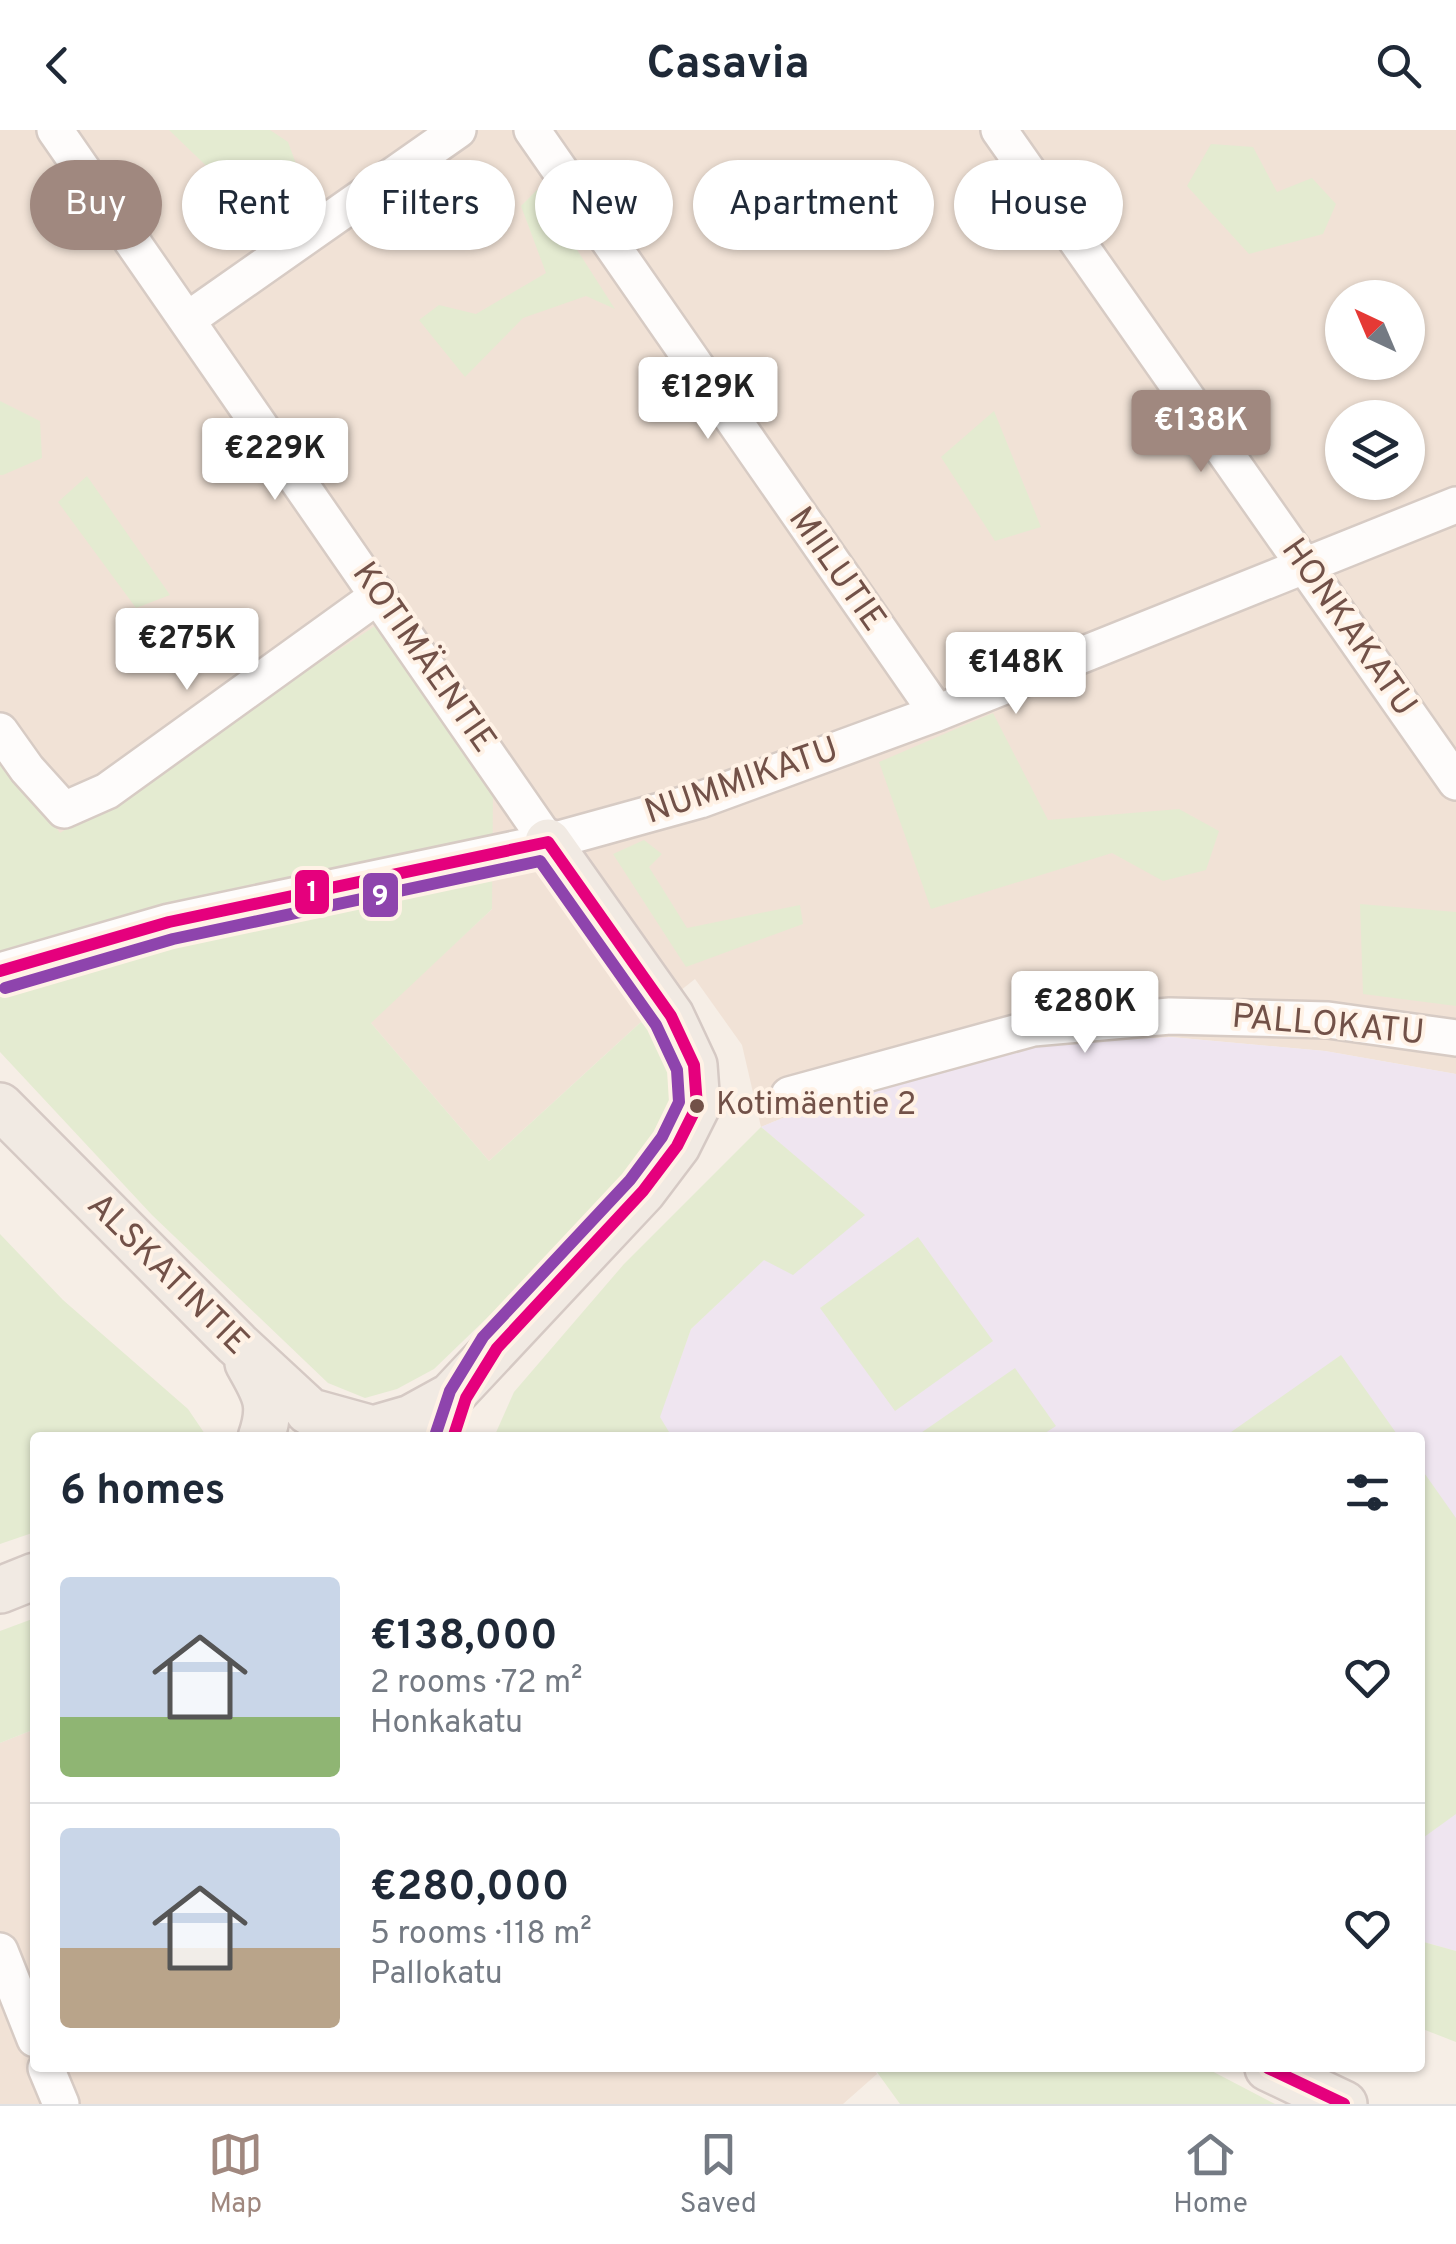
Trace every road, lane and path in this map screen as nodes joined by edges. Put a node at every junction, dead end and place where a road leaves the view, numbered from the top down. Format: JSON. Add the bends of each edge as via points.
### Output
{"nodes":[{"id":1,"x":55,"y":130,"type":"edge"},
{"id":2,"x":458,"y":130,"type":"edge"},
{"id":3,"x":532,"y":130,"type":"edge"},
{"id":4,"x":999,"y":130,"type":"edge"},
{"id":5,"x":187,"y":320,"type":"junction"},
{"id":6,"x":1456,"y":505,"type":"edge"},
{"id":7,"x":1305,"y":567,"type":"junction"},
{"id":8,"x":379,"y":595,"type":"junction"},
{"id":9,"x":937,"y":713,"type":"junction"},
{"id":10,"x":0,"y":731,"type":"edge"},
{"id":11,"x":1456,"y":782,"type":"edge"},
{"id":12,"x":548,"y":842,"type":"junction"},
{"id":13,"x":13,"y":967,"type":"edge"},
{"id":14,"x":1456,"y":1038,"type":"edge"},
{"id":15,"x":789,"y":1095,"type":"dead end"},
{"id":16,"x":0,"y":1106,"type":"edge"},
{"id":17,"x":236,"y":1344,"type":"junction"},
{"id":18,"x":497,"y":1348,"type":"junction"},
{"id":19,"x":324,"y":1424,"type":"edge"},
{"id":20,"x":263,"y":1432,"type":"edge"},
{"id":21,"x":455,"y":1432,"type":"edge"},
{"id":22,"x":30,"y":1578,"type":"edge"},
{"id":23,"x":0,"y":1590,"type":"edge"},
{"id":24,"x":0,"y":1951,"type":"edge"},
{"id":25,"x":30,"y":2026,"type":"edge"},
{"id":26,"x":48,"y":2072,"type":"edge"},
{"id":27,"x":1276,"y":2072,"type":"edge"},
{"id":28,"x":61,"y":2104,"type":"edge"},
{"id":29,"x":1344,"y":2104,"type":"edge"}],
"edges":[{"from":1,"to":5,"type":"street","name":"KOTIMÄENTIE"},
{"from":2,"to":5,"type":"street"},
{"from":3,"to":9,"type":"street","name":"MIILUTIE"},
{"from":4,"to":7,"type":"street","name":"HONKAKATU"},
{"from":5,"to":8,"type":"street","name":"KOTIMÄENTIE"},
{"from":6,"to":7,"type":"street","name":"NUMMIKATU"},
{"from":7,"to":9,"type":"street","name":"NUMMIKATU"},
{"from":7,"to":11,"type":"street","name":"HONKAKATU"},
{"from":8,"to":10,"type":"street","via":[[107,791],[64,810]]},
{"from":8,"to":12,"type":"street","name":"KOTIMÄENTIE"},
{"from":9,"to":12,"type":"street","name":"NUMMIKATU","via":[[700,800]]},
{"from":12,"to":13,"type":"street","name":"NUMMIKATU","via":[[169,922]]},
{"from":12,"to":18,"type":"main road","via":[[671,1016],[694,1064],[697,1106],[643,1191]]},
{"from":14,"to":15,"type":"street","name":"PALLOKATU","via":[[1288,1019],[1170,1016],[1052,1026]]},
{"from":16,"to":17,"type":"main road","name":"ALSKATINTIE"},
{"from":17,"to":19,"type":"main road","name":"ALSKATINTIE"},
{"from":17,"to":20,"type":"main road","via":[[267,1396]]},
{"from":18,"to":19,"type":"main road","via":[[451,1396],[411,1418],[373,1429]]},
{"from":18,"to":21,"type":"main road","via":[[466,1398]]},
{"from":22,"to":23,"type":"main road"},
{"from":24,"to":25,"type":"street"},
{"from":26,"to":28,"type":"street"},
{"from":27,"to":29,"type":"main road"}]}
